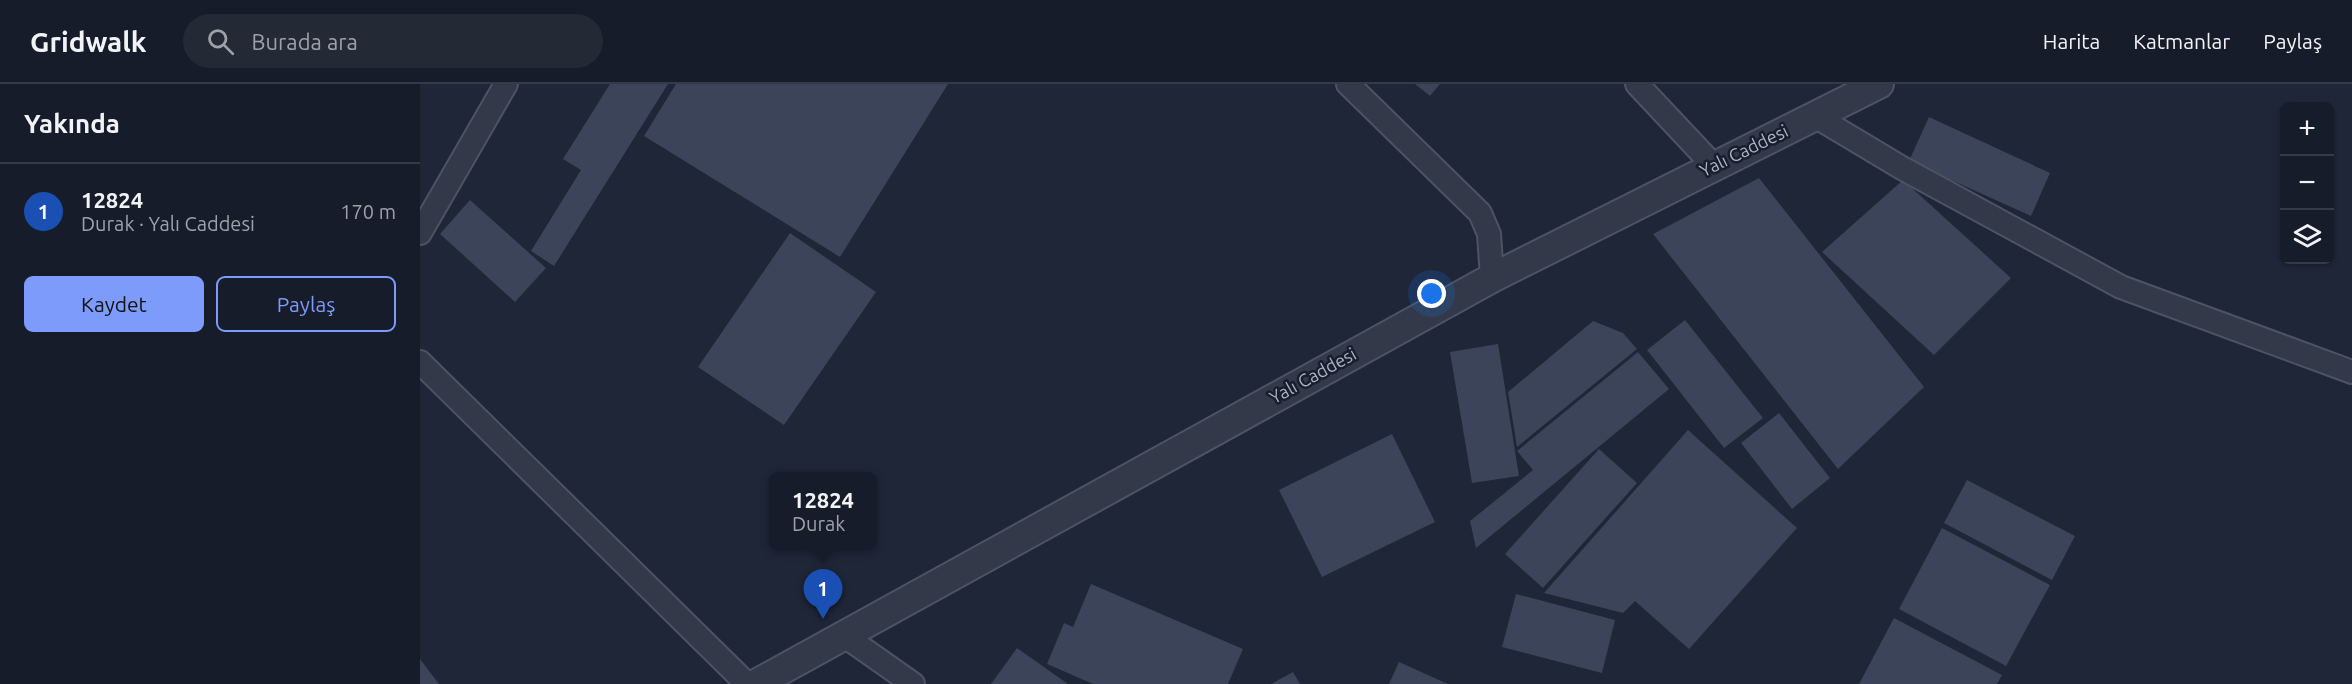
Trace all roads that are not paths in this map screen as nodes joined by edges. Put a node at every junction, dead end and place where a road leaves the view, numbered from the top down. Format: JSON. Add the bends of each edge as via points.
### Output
{"nodes":[{"id":1,"x":506,"y":84,"type":"edge"},
{"id":2,"x":1348,"y":84,"type":"edge"},
{"id":3,"x":1637,"y":84,"type":"edge"},
{"id":4,"x":1879,"y":84,"type":"edge"},
{"id":5,"x":1815,"y":116,"type":"junction"},
{"id":6,"x":1714,"y":166,"type":"junction"},
{"id":7,"x":420,"y":233,"type":"edge"},
{"id":8,"x":1492,"y":278,"type":"junction"},
{"id":9,"x":420,"y":362,"type":"edge"},
{"id":10,"x":2352,"y":372,"type":"edge"},
{"id":11,"x":842,"y":634,"type":"junction"},
{"id":12,"x":747,"y":684,"type":"edge"},
{"id":13,"x":756,"y":684,"type":"edge"},
{"id":14,"x":913,"y":684,"type":"edge"}],
"edges":[{"from":1,"to":7,"type":"street"},
{"from":2,"to":8,"type":"street","via":[[1480,213],[1489,234]]},
{"from":3,"to":6,"type":"street"},
{"from":4,"to":5,"type":"street","name":"Yalı Caddesi"},
{"from":5,"to":6,"type":"street","name":"Yalı Caddesi"},
{"from":5,"to":10,"type":"street","via":[[2121,287]]},
{"from":6,"to":8,"type":"street","name":"Yalı Caddesi"},
{"from":8,"to":11,"type":"street","name":"Yalı Caddesi"},
{"from":9,"to":12,"type":"street"},
{"from":11,"to":13,"type":"street","name":"Yalı Caddesi"},
{"from":11,"to":14,"type":"street"}]}
